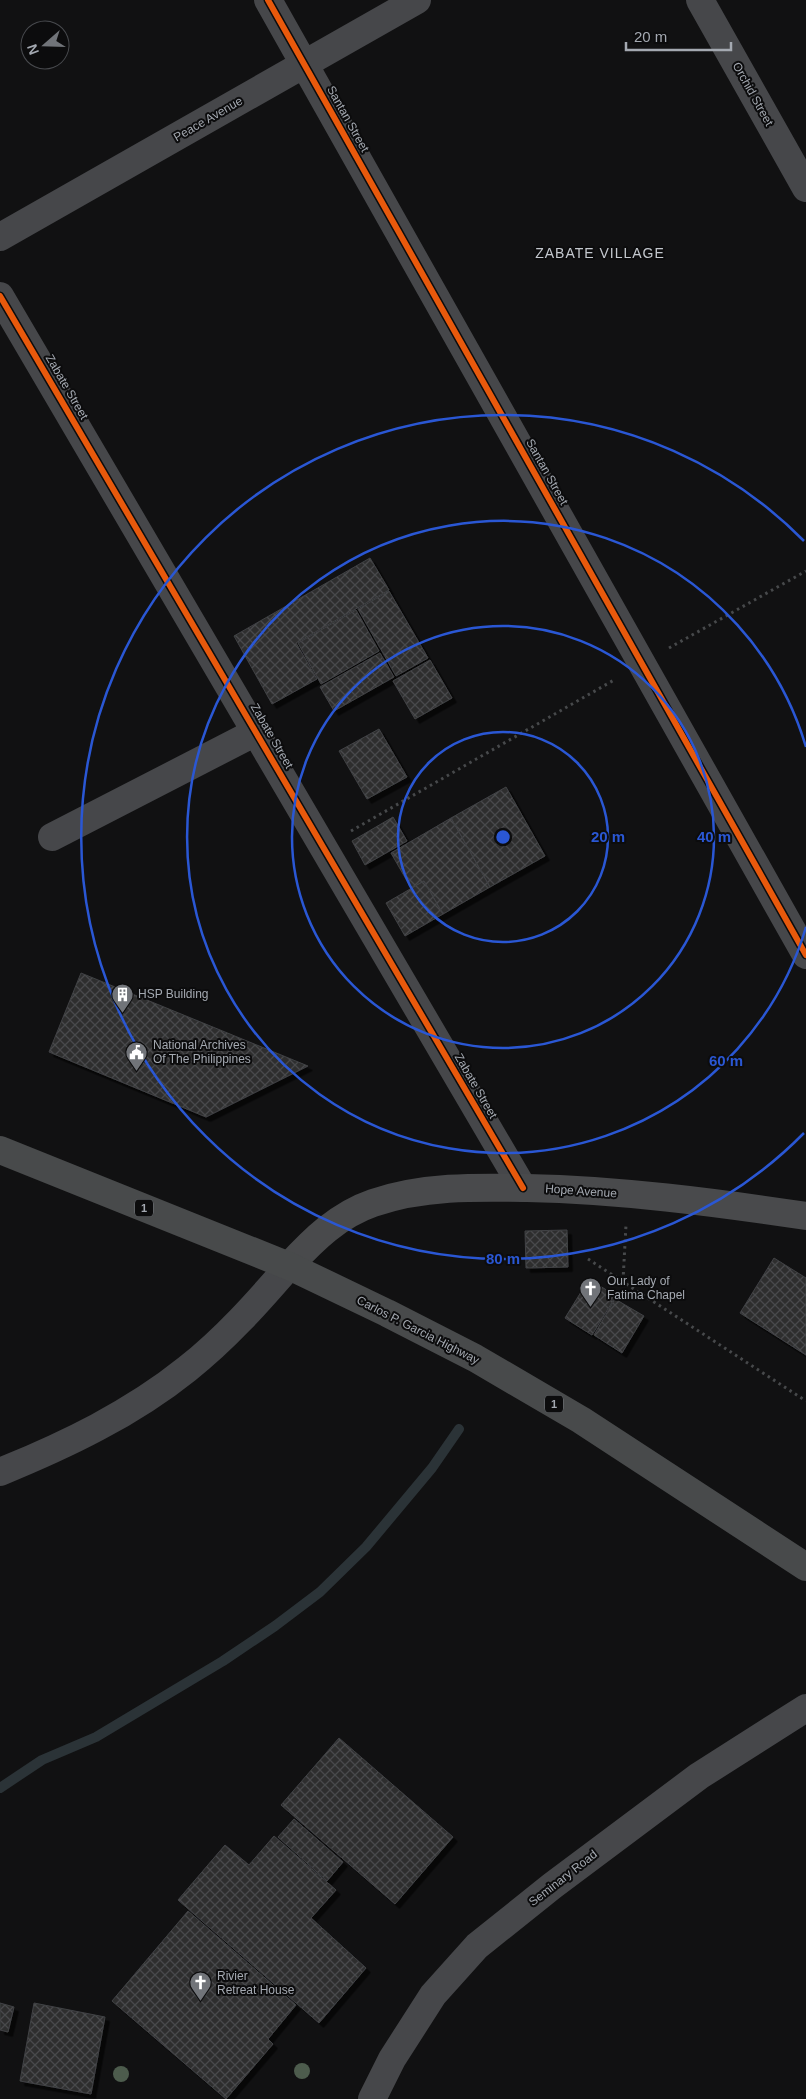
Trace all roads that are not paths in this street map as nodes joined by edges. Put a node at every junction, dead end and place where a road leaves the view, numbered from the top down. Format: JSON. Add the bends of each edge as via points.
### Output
{"nodes":[{"id":1,"x":268,"y":0,"type":"edge"},
{"id":2,"x":417,"y":0,"type":"edge"},
{"id":3,"x":700,"y":0,"type":"edge"},
{"id":4,"x":304,"y":64,"type":"junction"},
{"id":5,"x":806,"y":188,"type":"edge"},
{"id":6,"x":0,"y":237,"type":"edge"},
{"id":7,"x":0,"y":296,"type":"edge"},
{"id":8,"x":256,"y":732,"type":"junction"},
{"id":9,"x":52,"y":837,"type":"dead end"},
{"id":10,"x":806,"y":955,"type":"edge"},
{"id":11,"x":0,"y":1150,"type":"edge"},
{"id":12,"x":523,"y":1188,"type":"junction"},
{"id":13,"x":806,"y":1216,"type":"edge"},
{"id":14,"x":289,"y":1266,"type":"junction"},
{"id":15,"x":0,"y":1472,"type":"edge"},
{"id":16,"x":806,"y":1567,"type":"edge"},
{"id":17,"x":806,"y":1708,"type":"edge"},
{"id":18,"x":372,"y":2099,"type":"edge"}],
"edges":[{"from":1,"to":4,"type":"street","name":"Santan Street"},
{"from":2,"to":4,"type":"street","name":"Peace Avenue"},
{"from":3,"to":5,"type":"street","name":"Orchid Street"},
{"from":4,"to":6,"type":"street","name":"Peace Avenue"},
{"from":4,"to":10,"type":"street","name":"Santan Street"},
{"from":7,"to":8,"type":"street","name":"Zabate Street"},
{"from":8,"to":9,"type":"street"},
{"from":8,"to":12,"type":"street","name":"Zabate Street"},
{"from":11,"to":14,"type":"highway","name":"Carlos P. Garcia Highway","number":"1"},
{"from":12,"to":13,"type":"main road","name":"Hope Avenue","via":[[674,1198]]},
{"from":12,"to":14,"type":"main road","name":"Hope Avenue","via":[[441,1189],[403,1194],[371,1203],[327,1228]]},
{"from":14,"to":15,"type":"street","via":[[223,1337],[179,1375],[104,1425]]},
{"from":14,"to":16,"type":"highway","name":"Carlos P. Garcia Highway","number":"1","via":[[483,1362],[581,1420]]},
{"from":17,"to":18,"type":"street","name":"Seminary Road","via":[[691,1782],[477,1946],[433,1995],[392,2059]]}]}
